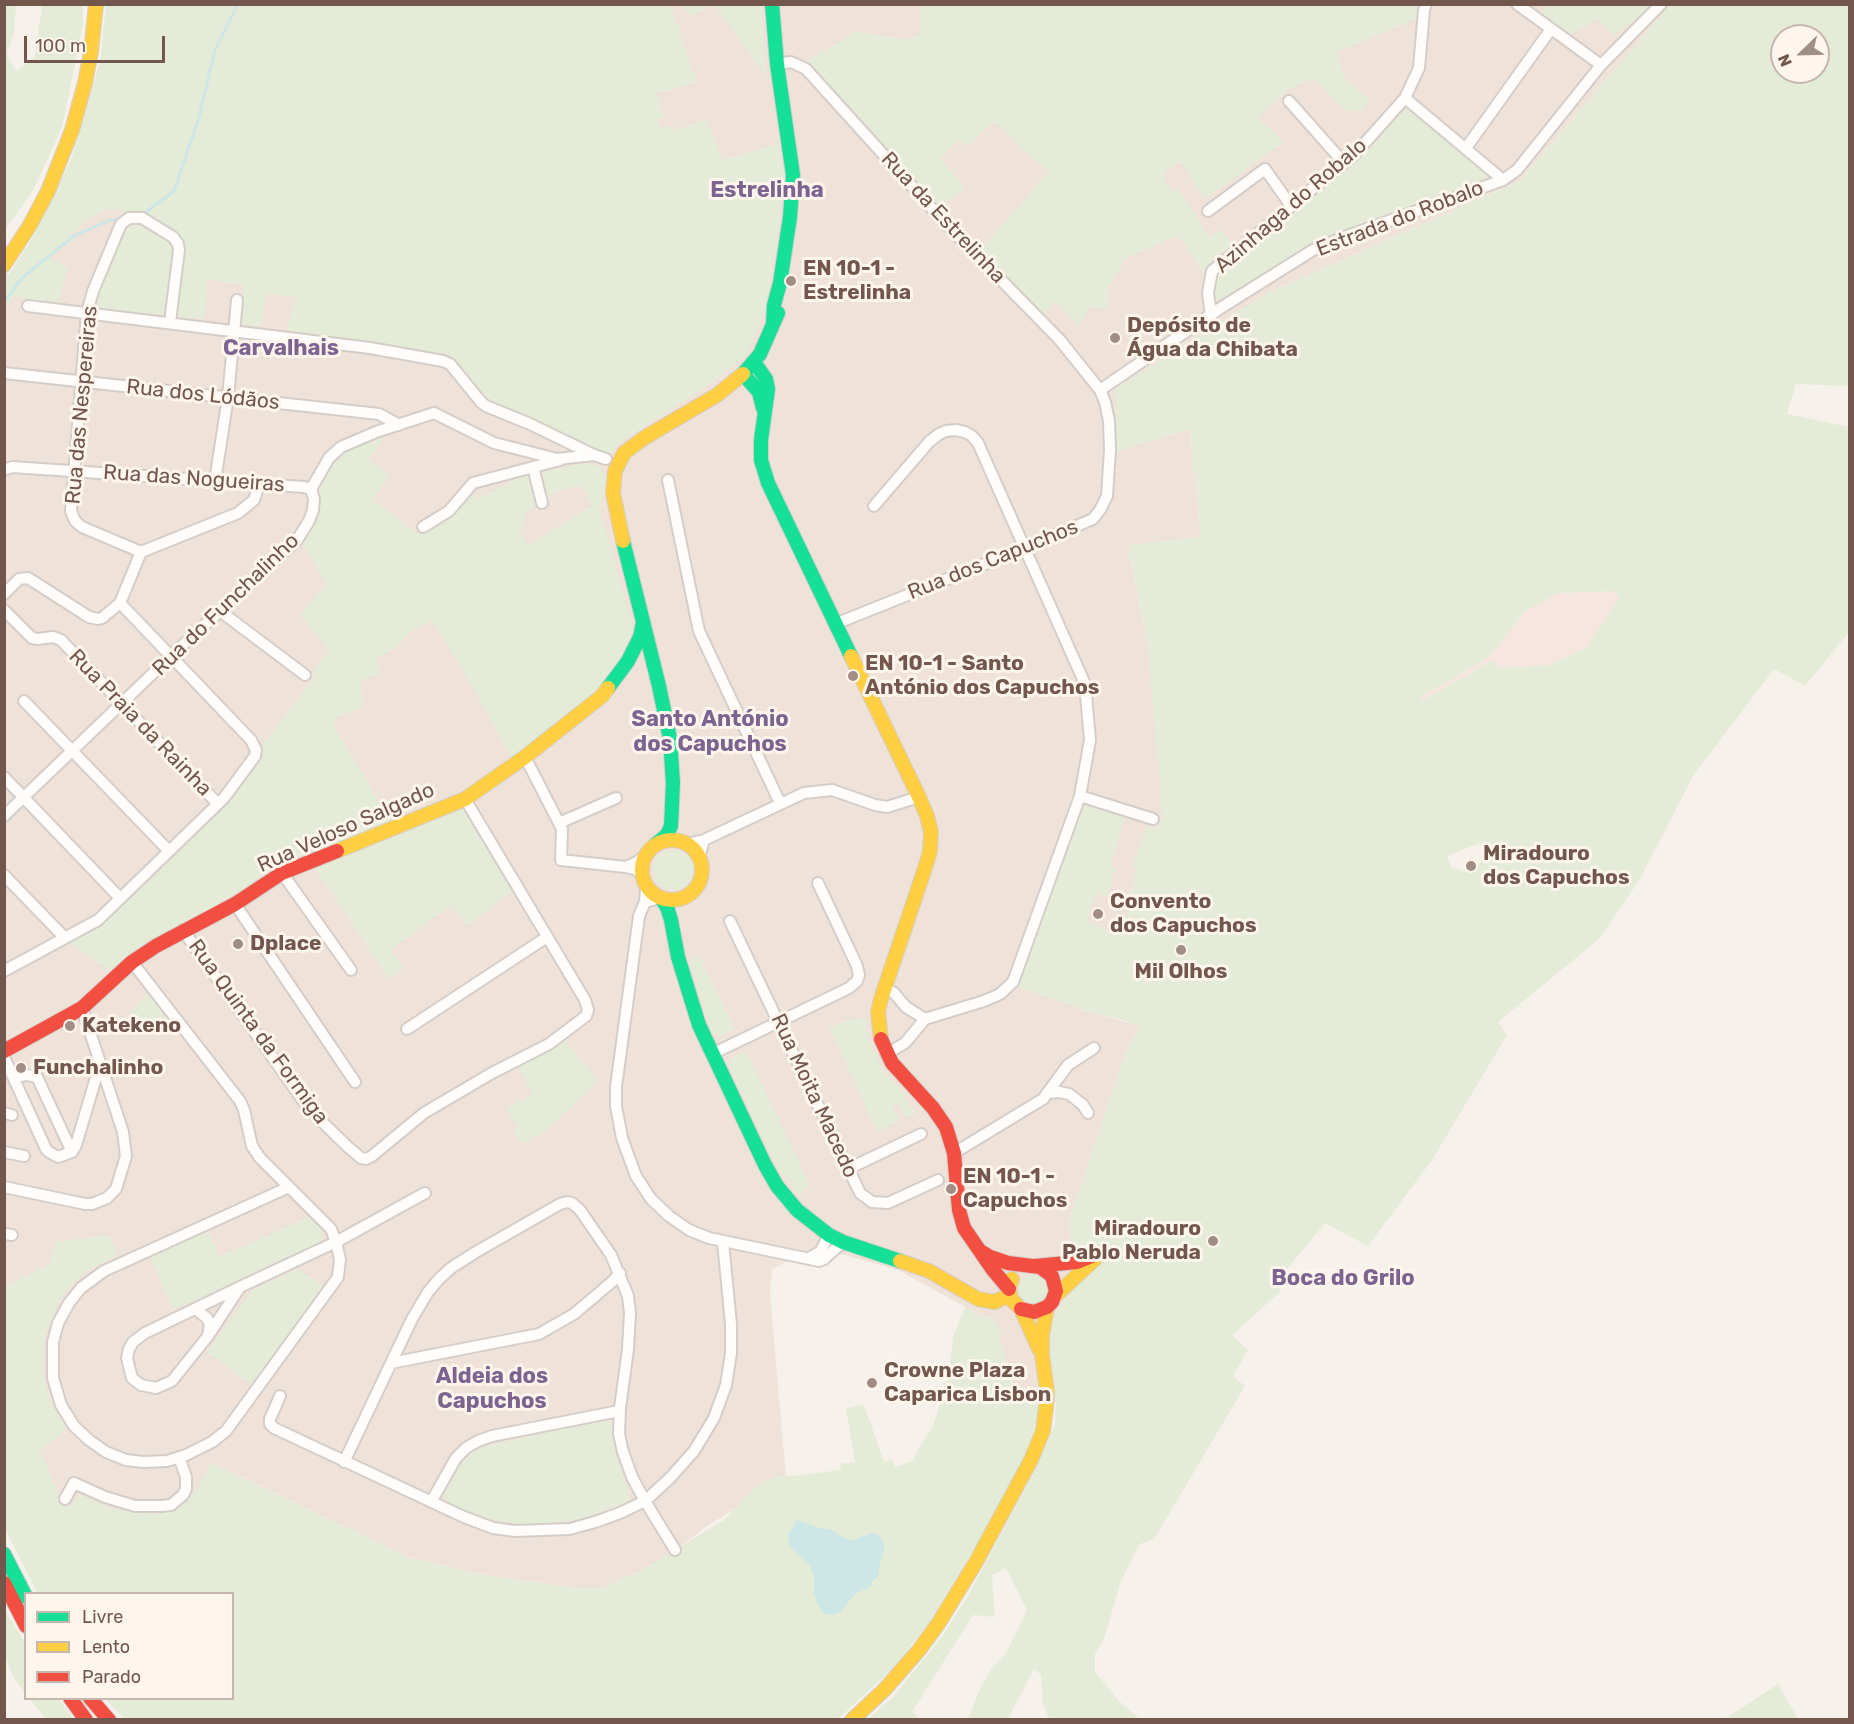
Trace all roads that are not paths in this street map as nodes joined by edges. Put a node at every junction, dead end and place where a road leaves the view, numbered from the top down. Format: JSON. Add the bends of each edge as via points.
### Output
{"nodes":[{"id":1,"x":90,"y":4,"type":"edge"},
{"id":2,"x":96,"y":4,"type":"edge"},
{"id":3,"x":772,"y":4,"type":"edge"},
{"id":4,"x":1426,"y":4,"type":"edge"},
{"id":5,"x":1517,"y":4,"type":"edge"},
{"id":6,"x":1660,"y":4,"type":"edge"},
{"id":7,"x":1551,"y":29,"type":"junction"},
{"id":8,"x":777,"y":64,"type":"junction"},
{"id":9,"x":1601,"y":65,"type":"junction"},
{"id":10,"x":1405,"y":98,"type":"junction"},
{"id":11,"x":1289,"y":101,"type":"dead end"},
{"id":12,"x":1466,"y":148,"type":"junction"},
{"id":13,"x":1344,"y":163,"type":"junction"},
{"id":14,"x":1503,"y":180,"type":"junction"},
{"id":15,"x":1291,"y":206,"type":"junction"},
{"id":16,"x":1208,"y":211,"type":"dead end"},
{"id":17,"x":4,"y":252,"type":"edge"},
{"id":18,"x":4,"y":266,"type":"edge"},
{"id":19,"x":237,"y":300,"type":"dead end"},
{"id":20,"x":28,"y":306,"type":"dead end"},
{"id":21,"x":87,"y":313,"type":"junction"},
{"id":22,"x":1211,"y":315,"type":"junction"},
{"id":23,"x":170,"y":322,"type":"junction"},
{"id":24,"x":234,"y":330,"type":"junction"},
{"id":25,"x":754,"y":362,"type":"junction"},
{"id":26,"x":4,"y":373,"type":"edge"},
{"id":27,"x":743,"y":374,"type":"junction"},
{"id":28,"x":81,"y":382,"type":"junction"},
{"id":29,"x":1100,"y":390,"type":"junction"},
{"id":30,"x":228,"y":397,"type":"junction"},
{"id":31,"x":764,"y":412,"type":"junction"},
{"id":32,"x":399,"y":425,"type":"junction"},
{"id":33,"x":594,"y":455,"type":"junction"},
{"id":34,"x":4,"y":457,"type":"edge"},
{"id":35,"x":563,"y":459,"type":"junction"},
{"id":36,"x":613,"y":459,"type":"junction"},
{"id":37,"x":533,"y":467,"type":"junction"},
{"id":38,"x":8,"y":468,"type":"edge"},
{"id":39,"x":73,"y":471,"type":"junction"},
{"id":40,"x":668,"y":480,"type":"dead end"},
{"id":41,"x":215,"y":481,"type":"junction"},
{"id":42,"x":260,"y":484,"type":"junction"},
{"id":43,"x":311,"y":489,"type":"junction"},
{"id":44,"x":542,"y":503,"type":"dead end"},
{"id":45,"x":874,"y":506,"type":"dead end"},
{"id":46,"x":423,"y":527,"type":"dead end"},
{"id":47,"x":1025,"y":548,"type":"junction"},
{"id":48,"x":141,"y":552,"type":"junction"},
{"id":49,"x":4,"y":594,"type":"edge"},
{"id":50,"x":120,"y":603,"type":"junction"},
{"id":51,"x":4,"y":610,"type":"edge"},
{"id":52,"x":220,"y":611,"type":"junction"},
{"id":53,"x":643,"y":622,"type":"junction"},
{"id":54,"x":835,"y":624,"type":"junction"},
{"id":55,"x":636,"y":644,"type":"junction"},
{"id":56,"x":646,"y":653,"type":"junction"},
{"id":57,"x":171,"y":656,"type":"junction"},
{"id":58,"x":628,"y":661,"type":"junction"},
{"id":59,"x":305,"y":675,"type":"dead end"},
{"id":60,"x":24,"y":700,"type":"dead end"},
{"id":61,"x":122,"y":704,"type":"junction"},
{"id":62,"x":72,"y":751,"type":"junction"},
{"id":63,"x":525,"y":757,"type":"junction"},
{"id":64,"x":4,"y":777,"type":"edge"},
{"id":65,"x":1080,"y":796,"type":"junction"},
{"id":66,"x":24,"y":797,"type":"junction"},
{"id":67,"x":919,"y":797,"type":"junction"},
{"id":68,"x":616,"y":798,"type":"dead end"},
{"id":69,"x":465,"y":799,"type":"junction"},
{"id":70,"x":780,"y":803,"type":"junction"},
{"id":71,"x":218,"y":804,"type":"junction"},
{"id":72,"x":4,"y":816,"type":"edge"},
{"id":73,"x":1153,"y":819,"type":"dead end"},
{"id":74,"x":559,"y":823,"type":"junction"},
{"id":75,"x":671,"y":826,"type":"junction"},
{"id":76,"x":704,"y":840,"type":"junction"},
{"id":77,"x":685,"y":843,"type":"junction"},
{"id":78,"x":656,"y":844,"type":"junction"},
{"id":79,"x":169,"y":851,"type":"junction"},
{"id":80,"x":646,"y":855,"type":"junction"},
{"id":81,"x":699,"y":858,"type":"junction"},
{"id":82,"x":626,"y":867,"type":"junction"},
{"id":83,"x":282,"y":873,"type":"junction"},
{"id":84,"x":4,"y":874,"type":"edge"},
{"id":85,"x":643,"y":879,"type":"junction"},
{"id":86,"x":818,"y":883,"type":"dead end"},
{"id":87,"x":120,"y":898,"type":"junction"},
{"id":88,"x":661,"y":898,"type":"junction"},
{"id":89,"x":678,"y":899,"type":"junction"},
{"id":90,"x":645,"y":902,"type":"junction"},
{"id":91,"x":235,"y":904,"type":"junction"},
{"id":92,"x":671,"y":920,"type":"junction"},
{"id":93,"x":730,"y":921,"type":"dead end"},
{"id":94,"x":183,"y":930,"type":"junction"},
{"id":95,"x":547,"y":936,"type":"junction"},
{"id":96,"x":65,"y":938,"type":"junction"},
{"id":97,"x":132,"y":963,"type":"junction"},
{"id":98,"x":351,"y":970,"type":"dead end"},
{"id":99,"x":4,"y":971,"type":"edge"},
{"id":100,"x":884,"y":987,"type":"junction"},
{"id":101,"x":82,"y":1008,"type":"junction"},
{"id":102,"x":925,"y":1019,"type":"junction"},
{"id":103,"x":778,"y":1022,"type":"junction"},
{"id":104,"x":407,"y":1029,"type":"dead end"},
{"id":105,"x":1094,"y":1048,"type":"dead end"},
{"id":106,"x":4,"y":1051,"type":"edge"},
{"id":107,"x":712,"y":1054,"type":"junction"},
{"id":108,"x":886,"y":1054,"type":"junction"},
{"id":109,"x":4,"y":1057,"type":"edge"},
{"id":110,"x":100,"y":1064,"type":"junction"},
{"id":111,"x":14,"y":1077,"type":"junction"},
{"id":112,"x":355,"y":1082,"type":"dead end"},
{"id":113,"x":1047,"y":1093,"type":"junction"},
{"id":114,"x":1088,"y":1113,"type":"dead end"},
{"id":115,"x":921,"y":1134,"type":"dead end"},
{"id":116,"x":4,"y":1152,"type":"edge"},
{"id":117,"x":72,"y":1152,"type":"junction"},
{"id":118,"x":954,"y":1153,"type":"junction"},
{"id":119,"x":24,"y":1156,"type":"dead end"},
{"id":120,"x":848,"y":1169,"type":"junction"},
{"id":121,"x":938,"y":1180,"type":"dead end"},
{"id":122,"x":4,"y":1186,"type":"edge"},
{"id":123,"x":289,"y":1187,"type":"junction"},
{"id":124,"x":425,"y":1193,"type":"dead end"},
{"id":125,"x":830,"y":1235,"type":"junction"},
{"id":126,"x":336,"y":1242,"type":"junction"},
{"id":127,"x":723,"y":1242,"type":"junction"},
{"id":128,"x":843,"y":1242,"type":"junction"},
{"id":129,"x":981,"y":1251,"type":"junction"},
{"id":130,"x":809,"y":1258,"type":"junction"},
{"id":131,"x":1034,"y":1266,"type":"junction"},
{"id":132,"x":620,"y":1273,"type":"junction"},
{"id":133,"x":240,"y":1287,"type":"junction"},
{"id":134,"x":1009,"y":1291,"type":"junction"},
{"id":135,"x":969,"y":1295,"type":"junction"},
{"id":136,"x":1051,"y":1301,"type":"junction"},
{"id":137,"x":1019,"y":1308,"type":"junction"},
{"id":138,"x":195,"y":1309,"type":"junction"},
{"id":139,"x":208,"y":1336,"type":"junction"},
{"id":140,"x":1042,"y":1356,"type":"junction"},
{"id":141,"x":391,"y":1363,"type":"junction"},
{"id":142,"x":280,"y":1396,"type":"dead end"},
{"id":143,"x":620,"y":1411,"type":"junction"},
{"id":144,"x":178,"y":1457,"type":"junction"},
{"id":145,"x":344,"y":1462,"type":"junction"},
{"id":146,"x":64,"y":1498,"type":"dead end"},
{"id":147,"x":645,"y":1501,"type":"junction"},
{"id":148,"x":431,"y":1502,"type":"junction"},
{"id":149,"x":675,"y":1550,"type":"dead end"},
{"id":150,"x":4,"y":1554,"type":"edge"},
{"id":151,"x":4,"y":1583,"type":"edge"},
{"id":152,"x":24,"y":1593,"type":"edge"},
{"id":153,"x":24,"y":1622,"type":"edge"},
{"id":154,"x":72,"y":1700,"type":"edge"},
{"id":155,"x":92,"y":1700,"type":"edge"},
{"id":156,"x":86,"y":1719,"type":"edge"},
{"id":157,"x":109,"y":1719,"type":"edge"},
{"id":158,"x":852,"y":1719,"type":"edge"}],
"edges":[{"from":1,"to":17,"type":"main road","via":[[77,92],[64,134],[32,208]]},
{"from":2,"to":18,"type":"main road","via":[[85,83],[72,130],[48,191]]},
{"from":3,"to":8,"type":"main road"},
{"from":4,"to":10,"type":"street","name":"Azinhaga do Robalo","via":[[1419,68]]},
{"from":5,"to":7,"type":"street"},
{"from":6,"to":9,"type":"street","name":"Estrada do Robalo"},
{"from":7,"to":9,"type":"street"},
{"from":7,"to":12,"type":"street"},
{"from":8,"to":25,"type":"main road","via":[[792,175],[790,217],[773,323]]},
{"from":8,"to":29,"type":"street","name":"Rua da Estrelinha","via":[[791,62],[806,69],[947,225],[1059,339]]},
{"from":9,"to":14,"type":"street","name":"Estrada do Robalo","via":[[1517,170]]},
{"from":10,"to":12,"type":"street"},
{"from":10,"to":13,"type":"street","name":"Azinhaga do Robalo"},
{"from":11,"to":13,"type":"street"},
{"from":12,"to":14,"type":"street"},
{"from":13,"to":15,"type":"street","name":"Azinhaga do Robalo"},
{"from":14,"to":22,"type":"street","name":"Estrada do Robalo","via":[[1313,250]]},
{"from":15,"to":16,"type":"street","via":[[1265,169]]},
{"from":15,"to":22,"type":"street","name":"Azinhaga do Robalo","via":[[1212,271],[1208,293]]},
{"from":19,"to":24,"type":"street"},
{"from":20,"to":21,"type":"street"},
{"from":21,"to":23,"type":"street"},
{"from":21,"to":23,"type":"street","name":"Rua das Nespereiras","via":[[121,224],[138,217],[173,237],[179,247]]},
{"from":21,"to":28,"type":"street","name":"Rua das Nespereiras"},
{"from":22,"to":29,"type":"street","name":"Estrada do Robalo"},
{"from":23,"to":24,"type":"street"},
{"from":24,"to":30,"type":"street"},
{"from":24,"to":33,"type":"street","via":[[443,361],[486,406]]},
{"from":25,"to":27,"type":"main road"},
{"from":25,"to":31,"type":"main road","via":[[768,389]]},
{"from":26,"to":28,"type":"street","name":"Rua dos Lódãos"},
{"from":27,"to":31,"type":"main road","via":[[759,392]]},
{"from":27,"to":36,"type":"main road","via":[[717,395]]},
{"from":28,"to":30,"type":"street","name":"Rua dos Lódãos"},
{"from":28,"to":39,"type":"street","name":"Rua das Nespereiras"},
{"from":29,"to":47,"type":"street","name":"Rua dos Capuchos","via":[[1109,421],[1107,496],[1093,519]]},
{"from":30,"to":32,"type":"street","name":"Rua dos Lódãos","via":[[379,414]]},
{"from":30,"to":41,"type":"street"},
{"from":31,"to":54,"type":"main road","via":[[761,460],[768,483]]},
{"from":32,"to":35,"type":"street","name":"Rua do Funchalinho","via":[[434,413],[494,443]]},
{"from":32,"to":43,"type":"street","name":"Rua do Funchalinho","via":[[341,447],[329,458]]},
{"from":33,"to":35,"type":"street","name":"Rua do Funchalinho"},
{"from":33,"to":36,"type":"street","name":"Rua do Funchalinho"},
{"from":34,"to":38,"type":"street"},
{"from":35,"to":37,"type":"street"},
{"from":36,"to":53,"type":"main road","via":[[615,509]]},
{"from":37,"to":44,"type":"street"},
{"from":37,"to":46,"type":"street","via":[[473,483],[449,511]]},
{"from":38,"to":39,"type":"street","name":"Rua das Nogueiras"},
{"from":39,"to":41,"type":"street","name":"Rua das Nogueiras"},
{"from":39,"to":48,"type":"street","name":"Rua das Nespereiras","via":[[71,511],[75,521]]},
{"from":40,"to":70,"type":"street","via":[[699,632]]},
{"from":41,"to":42,"type":"street","name":"Rua das Nogueiras"},
{"from":42,"to":43,"type":"street","name":"Rua das Nogueiras"},
{"from":42,"to":48,"type":"street","via":[[254,500],[238,513]]},
{"from":43,"to":52,"type":"street","name":"Rua do Funchalinho","via":[[313,510],[300,537]]},
{"from":45,"to":47,"type":"street","via":[[929,442],[946,431],[965,432],[978,443]]},
{"from":47,"to":54,"type":"street","name":"Rua dos Capuchos"},
{"from":47,"to":65,"type":"street","via":[[1085,684],[1090,740]]},
{"from":48,"to":50,"type":"street"},
{"from":49,"to":50,"type":"street","via":[[19,579],[28,578],[93,618],[102,618]]},
{"from":50,"to":57,"type":"street"},
{"from":51,"to":61,"type":"street","name":"Rua Praia da Rainha","via":[[32,638],[61,640]]},
{"from":52,"to":57,"type":"street","name":"Rua do Funchalinho"},
{"from":52,"to":59,"type":"street"},
{"from":53,"to":55,"type":"main road","name":"Rua Veloso Salgado"},
{"from":53,"to":56,"type":"main road"},
{"from":54,"to":67,"type":"main road"},
{"from":55,"to":56,"type":"main road","via":[[646,645]]},
{"from":55,"to":58,"type":"main road","name":"Rua Veloso Salgado"},
{"from":56,"to":58,"type":"main road"},
{"from":56,"to":75,"type":"main road","via":[[666,713],[672,758]]},
{"from":57,"to":61,"type":"street","name":"Rua do Funchalinho"},
{"from":57,"to":71,"type":"street","via":[[256,750]]},
{"from":58,"to":63,"type":"main road","name":"Rua Veloso Salgado","via":[[602,696]]},
{"from":60,"to":62,"type":"street"},
{"from":61,"to":62,"type":"street","name":"Rua do Funchalinho"},
{"from":61,"to":71,"type":"street","name":"Rua Praia da Rainha"},
{"from":62,"to":66,"type":"street","name":"Rua do Funchalinho"},
{"from":62,"to":79,"type":"street"},
{"from":63,"to":69,"type":"main road","name":"Rua Veloso Salgado"},
{"from":63,"to":74,"type":"street"},
{"from":64,"to":66,"type":"street"},
{"from":65,"to":73,"type":"street"},
{"from":65,"to":102,"type":"street","via":[[1013,981],[1000,994],[984,1001]]},
{"from":66,"to":72,"type":"street","name":"Rua do Funchalinho"},
{"from":66,"to":87,"type":"street"},
{"from":67,"to":70,"type":"street","via":[[887,807],[832,790],[818,790]]},
{"from":67,"to":100,"type":"main road","via":[[931,832],[930,850]]},
{"from":68,"to":74,"type":"street"},
{"from":69,"to":83,"type":"main road","name":"Rua Veloso Salgado"},
{"from":69,"to":95,"type":"street"},
{"from":70,"to":76,"type":"street"},
{"from":71,"to":79,"type":"street"},
{"from":74,"to":82,"type":"street","via":[[561,860]]},
{"from":75,"to":77,"type":"main road"},
{"from":75,"to":78,"type":"main road"},
{"from":76,"to":77,"type":"street"},
{"from":76,"to":81,"type":"street"},
{"from":77,"to":78,"type":"main road","via":[[672,840]]},
{"from":77,"to":81,"type":"main road"},
{"from":78,"to":80,"type":"main road"},
{"from":79,"to":87,"type":"street"},
{"from":80,"to":82,"type":"street"},
{"from":80,"to":85,"type":"main road"},
{"from":81,"to":89,"type":"main road","via":[[700,880],[695,889]]},
{"from":82,"to":85,"type":"street","via":[[637,870]]},
{"from":83,"to":91,"type":"main road","name":"Rua Veloso Salgado"},
{"from":83,"to":98,"type":"street"},
{"from":84,"to":96,"type":"street"},
{"from":85,"to":88,"type":"main road"},
{"from":85,"to":90,"type":"street"},
{"from":86,"to":103,"type":"street","via":[[859,975],[853,985]]},
{"from":87,"to":96,"type":"street","via":[[98,920]]},
{"from":88,"to":89,"type":"main road"},
{"from":88,"to":90,"type":"street"},
{"from":88,"to":92,"type":"main road"},
{"from":89,"to":92,"type":"main road"},
{"from":90,"to":127,"type":"street","via":[[639,916],[616,1088],[622,1138],[636,1176],[659,1208],[689,1230]]},
{"from":91,"to":94,"type":"main road","name":"Rua Veloso Salgado"},
{"from":91,"to":112,"type":"street"},
{"from":92,"to":107,"type":"main road","via":[[688,993]]},
{"from":93,"to":103,"type":"street","name":"Rua Moita Macedo"},
{"from":94,"to":95,"type":"street","name":"Rua Quinta da Formiga","via":[[309,1109],[348,1148],[366,1159],[436,1104],[549,1044],[586,1016],[587,1005]]},
{"from":94,"to":97,"type":"main road","name":"Rua Veloso Salgado"},
{"from":95,"to":104,"type":"street"},
{"from":96,"to":99,"type":"street"},
{"from":97,"to":101,"type":"main road","name":"Rua Veloso Salgado"},
{"from":97,"to":123,"type":"street","via":[[240,1101],[252,1146]]},
{"from":100,"to":102,"type":"street"},
{"from":100,"to":108,"type":"main road","via":[[878,1020]]},
{"from":101,"to":106,"type":"main road","name":"Rua Veloso Salgado"},
{"from":101,"to":110,"type":"street"},
{"from":102,"to":108,"type":"street","via":[[905,1043]]},
{"from":103,"to":107,"type":"street"},
{"from":103,"to":120,"type":"street","name":"Rua Moita Macedo"},
{"from":105,"to":113,"type":"street","via":[[1068,1065]]},
{"from":107,"to":125,"type":"main road","via":[[777,1186],[796,1210]]},
{"from":108,"to":118,"type":"main road","via":[[933,1108],[946,1127]]},
{"from":109,"to":111,"type":"street"},
{"from":110,"to":117,"type":"street"},
{"from":110,"to":122,"type":"street","via":[[126,1148],[116,1189],[97,1202],[85,1204]]},
{"from":111,"to":117,"type":"street","via":[[37,1077]]},
{"from":111,"to":117,"type":"street","via":[[49,1152],[57,1157]]},
{"from":113,"to":114,"type":"street","via":[[1069,1094]]},
{"from":113,"to":118,"type":"street"},
{"from":115,"to":120,"type":"street"},
{"from":116,"to":119,"type":"street"},
{"from":118,"to":129,"type":"main road","via":[[961,1219]]},
{"from":120,"to":121,"type":"street","name":"Rua Moita Macedo","via":[[860,1193],[872,1202],[888,1203]]},
{"from":123,"to":126,"type":"street","via":[[326,1223]]},
{"from":123,"to":144,"type":"street","via":[[104,1271],[81,1288],[58,1323],[52,1342],[53,1378],[61,1406],[74,1426],[106,1452],[126,1460],[167,1461]]},
{"from":124,"to":126,"type":"street"},
{"from":125,"to":128,"type":"main road"},
{"from":125,"to":130,"type":"street","via":[[820,1252]]},
{"from":126,"to":133,"type":"street"},
{"from":126,"to":144,"type":"street","via":[[338,1276],[243,1409],[212,1442]]},
{"from":127,"to":130,"type":"street"},
{"from":127,"to":147,"type":"street","via":[[731,1353],[726,1385],[714,1418],[694,1451]]},
{"from":128,"to":130,"type":"street","via":[[824,1259]]},
{"from":128,"to":135,"type":"main road","via":[[929,1271]]},
{"from":129,"to":131,"type":"main road","via":[[1008,1263]]},
{"from":129,"to":134,"type":"main road"},
{"from":131,"to":134,"type":"main road","via":[[1016,1273]]},
{"from":131,"to":136,"type":"main road","via":[[1052,1276],[1055,1286]]},
{"from":131,"to":136,"type":"main road","via":[[1077,1262],[1104,1251]]},
{"from":132,"to":141,"type":"street","via":[[574,1314],[539,1334]]},
{"from":132,"to":141,"type":"street","via":[[580,1210],[572,1203],[560,1204],[445,1274],[428,1292]]},
{"from":132,"to":143,"type":"street","via":[[630,1313]]},
{"from":133,"to":138,"type":"street"},
{"from":133,"to":139,"type":"street"},
{"from":134,"to":135,"type":"main road","via":[[999,1301],[991,1302]]},
{"from":134,"to":137,"type":"main road"},
{"from":135,"to":137,"type":"main road","via":[[986,1308]]},
{"from":136,"to":137,"type":"main road","via":[[1034,1312]]},
{"from":136,"to":140,"type":"main road","via":[[1042,1335]]},
{"from":137,"to":140,"type":"main road"},
{"from":138,"to":139,"type":"street","via":[[207,1318]]},
{"from":138,"to":139,"type":"street","via":[[133,1342],[127,1359],[132,1378],[148,1387],[167,1385]]},
{"from":140,"to":158,"type":"main road","via":[[1047,1392],[1045,1417],[1028,1468],[938,1624],[885,1689]]},
{"from":141,"to":145,"type":"street"},
{"from":142,"to":145,"type":"street","via":[[270,1424]]},
{"from":143,"to":147,"type":"street","via":[[623,1452]]},
{"from":143,"to":148,"type":"street","via":[[478,1441],[456,1458]]},
{"from":144,"to":146,"type":"street","via":[[186,1489],[171,1504],[135,1506],[74,1483]]},
{"from":145,"to":148,"type":"street"},
{"from":147,"to":148,"type":"street","via":[[570,1529],[515,1532],[493,1528]]},
{"from":147,"to":149,"type":"street"},
{"from":150,"to":152,"type":"main road"},
{"from":151,"to":153,"type":"main road"},
{"from":154,"to":156,"type":"main road"},
{"from":155,"to":157,"type":"main road"}]}
